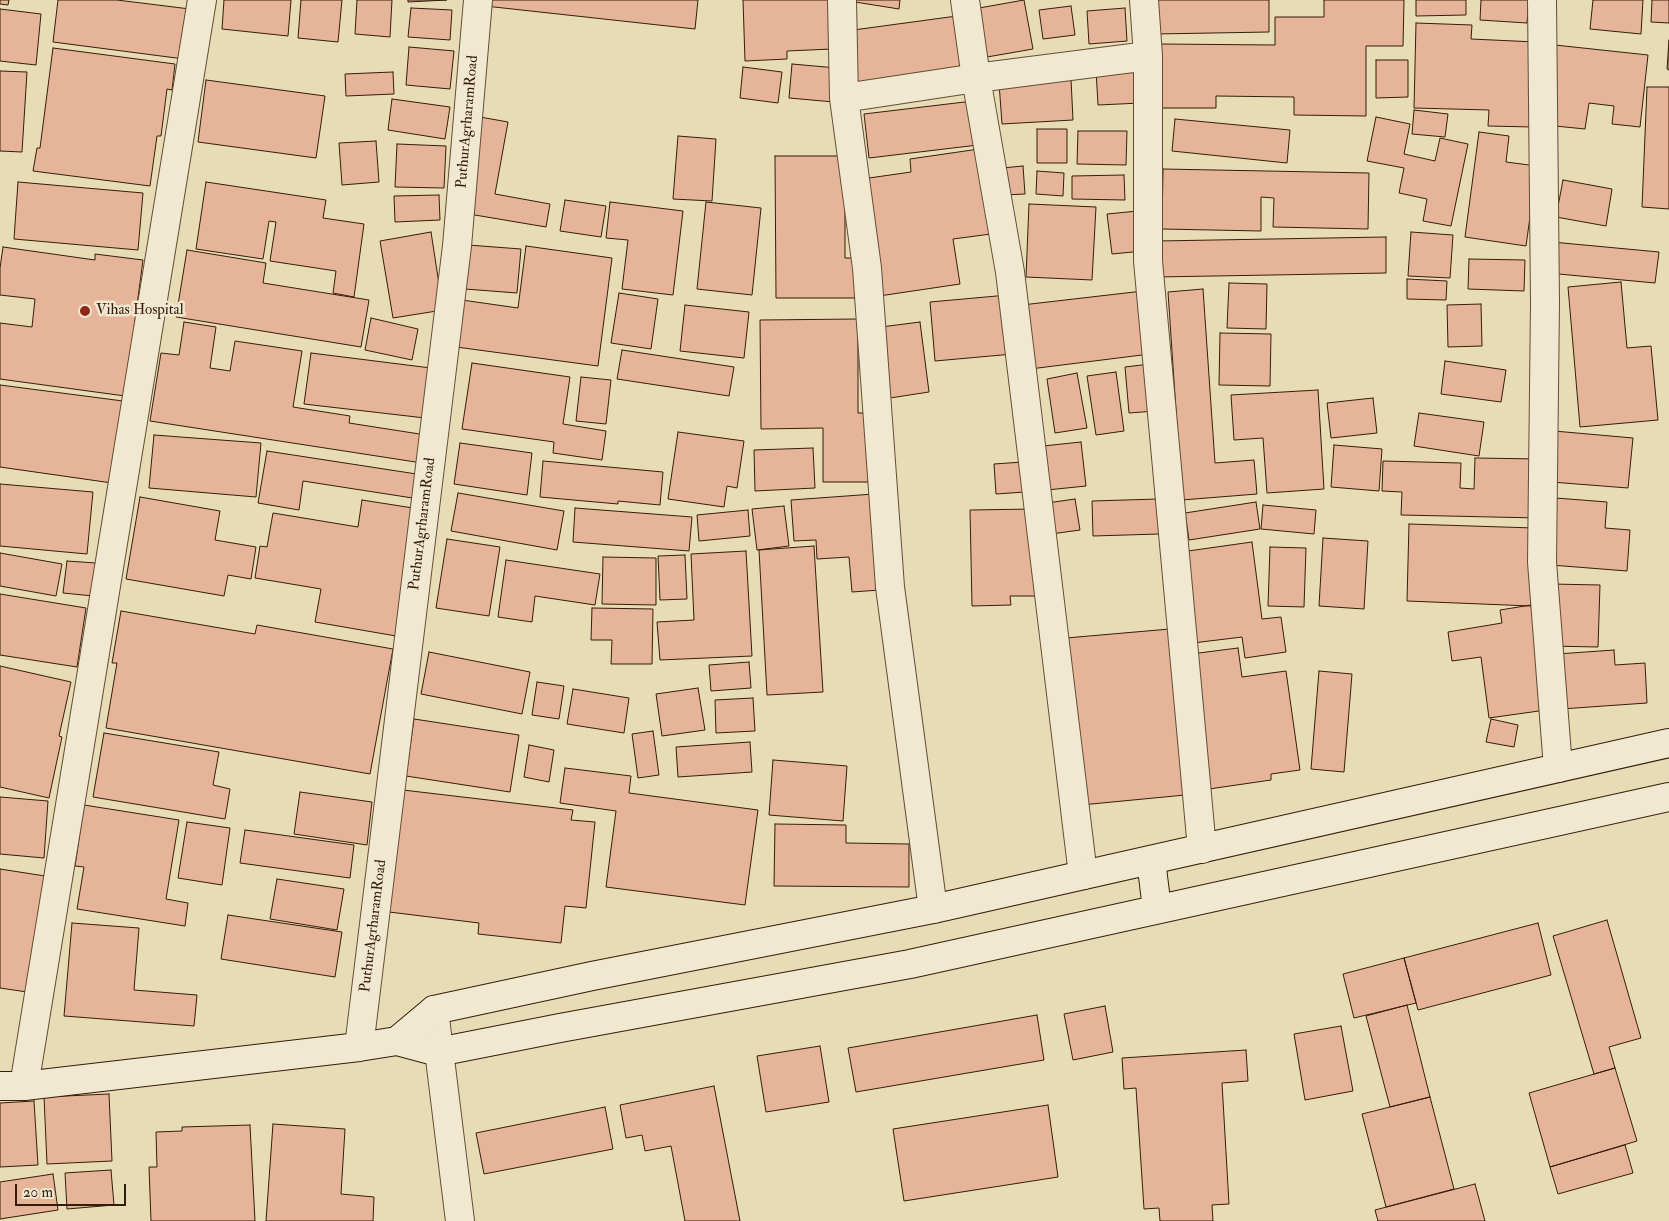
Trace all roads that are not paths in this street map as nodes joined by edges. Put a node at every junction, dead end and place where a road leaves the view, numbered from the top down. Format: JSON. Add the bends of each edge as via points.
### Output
{"nodes":[{"id":1,"x":202,"y":0,"type":"edge"},
{"id":2,"x":478,"y":0,"type":"edge"},
{"id":3,"x":842,"y":0,"type":"edge"},
{"id":4,"x":965,"y":0,"type":"edge"},
{"id":5,"x":1144,"y":0,"type":"edge"},
{"id":6,"x":1542,"y":0,"type":"edge"},
{"id":7,"x":1148,"y":56,"type":"junction"},
{"id":8,"x":976,"y":78,"type":"junction"},
{"id":9,"x":844,"y":98,"type":"junction"},
{"id":10,"x":1669,"y":743,"type":"edge"},
{"id":11,"x":1558,"y":768,"type":"junction"},
{"id":12,"x":1669,"y":797,"type":"edge"},
{"id":13,"x":1202,"y":849,"type":"junction"},
{"id":14,"x":1150,"y":860,"type":"junction"},
{"id":15,"x":1083,"y":875,"type":"junction"},
{"id":16,"x":1157,"y":909,"type":"junction"},
{"id":17,"x":933,"y":910,"type":"junction"},
{"id":18,"x":434,"y":1010,"type":"junction"},
{"id":19,"x":397,"y":1041,"type":"junction"},
{"id":20,"x":359,"y":1047,"type":"junction"},
{"id":21,"x":438,"y":1052,"type":"junction"},
{"id":22,"x":12,"y":1086,"type":"edge"},
{"id":23,"x":460,"y":1221,"type":"edge"}],
"edges":[{"from":1,"to":22,"type":"street"},
{"from":2,"to":20,"type":"street","name":"PuthurAgrharamRoad","via":[[457,246]]},
{"from":3,"to":9,"type":"street"},
{"from":4,"to":8,"type":"street"},
{"from":5,"to":7,"type":"street"},
{"from":6,"to":11,"type":"street","via":[[1545,322],[1542,562]]},
{"from":7,"to":8,"type":"street"},
{"from":7,"to":13,"type":"street","via":[[1148,261]]},
{"from":8,"to":9,"type":"street"},
{"from":8,"to":15,"type":"street","via":[[1010,272]]},
{"from":9,"to":17,"type":"street","via":[[867,268],[890,587]]},
{"from":10,"to":11,"type":"street"},
{"from":11,"to":13,"type":"street"},
{"from":12,"to":16,"type":"street"},
{"from":13,"to":14,"type":"street"},
{"from":14,"to":15,"type":"street"},
{"from":14,"to":16,"type":"street"},
{"from":15,"to":17,"type":"street"},
{"from":16,"to":21,"type":"street","via":[[910,964]]},
{"from":17,"to":18,"type":"street"},
{"from":18,"to":19,"type":"street"},
{"from":18,"to":21,"type":"street"},
{"from":19,"to":20,"type":"street"},
{"from":19,"to":21,"type":"street"},
{"from":20,"to":22,"type":"street"},
{"from":21,"to":23,"type":"street"}]}
